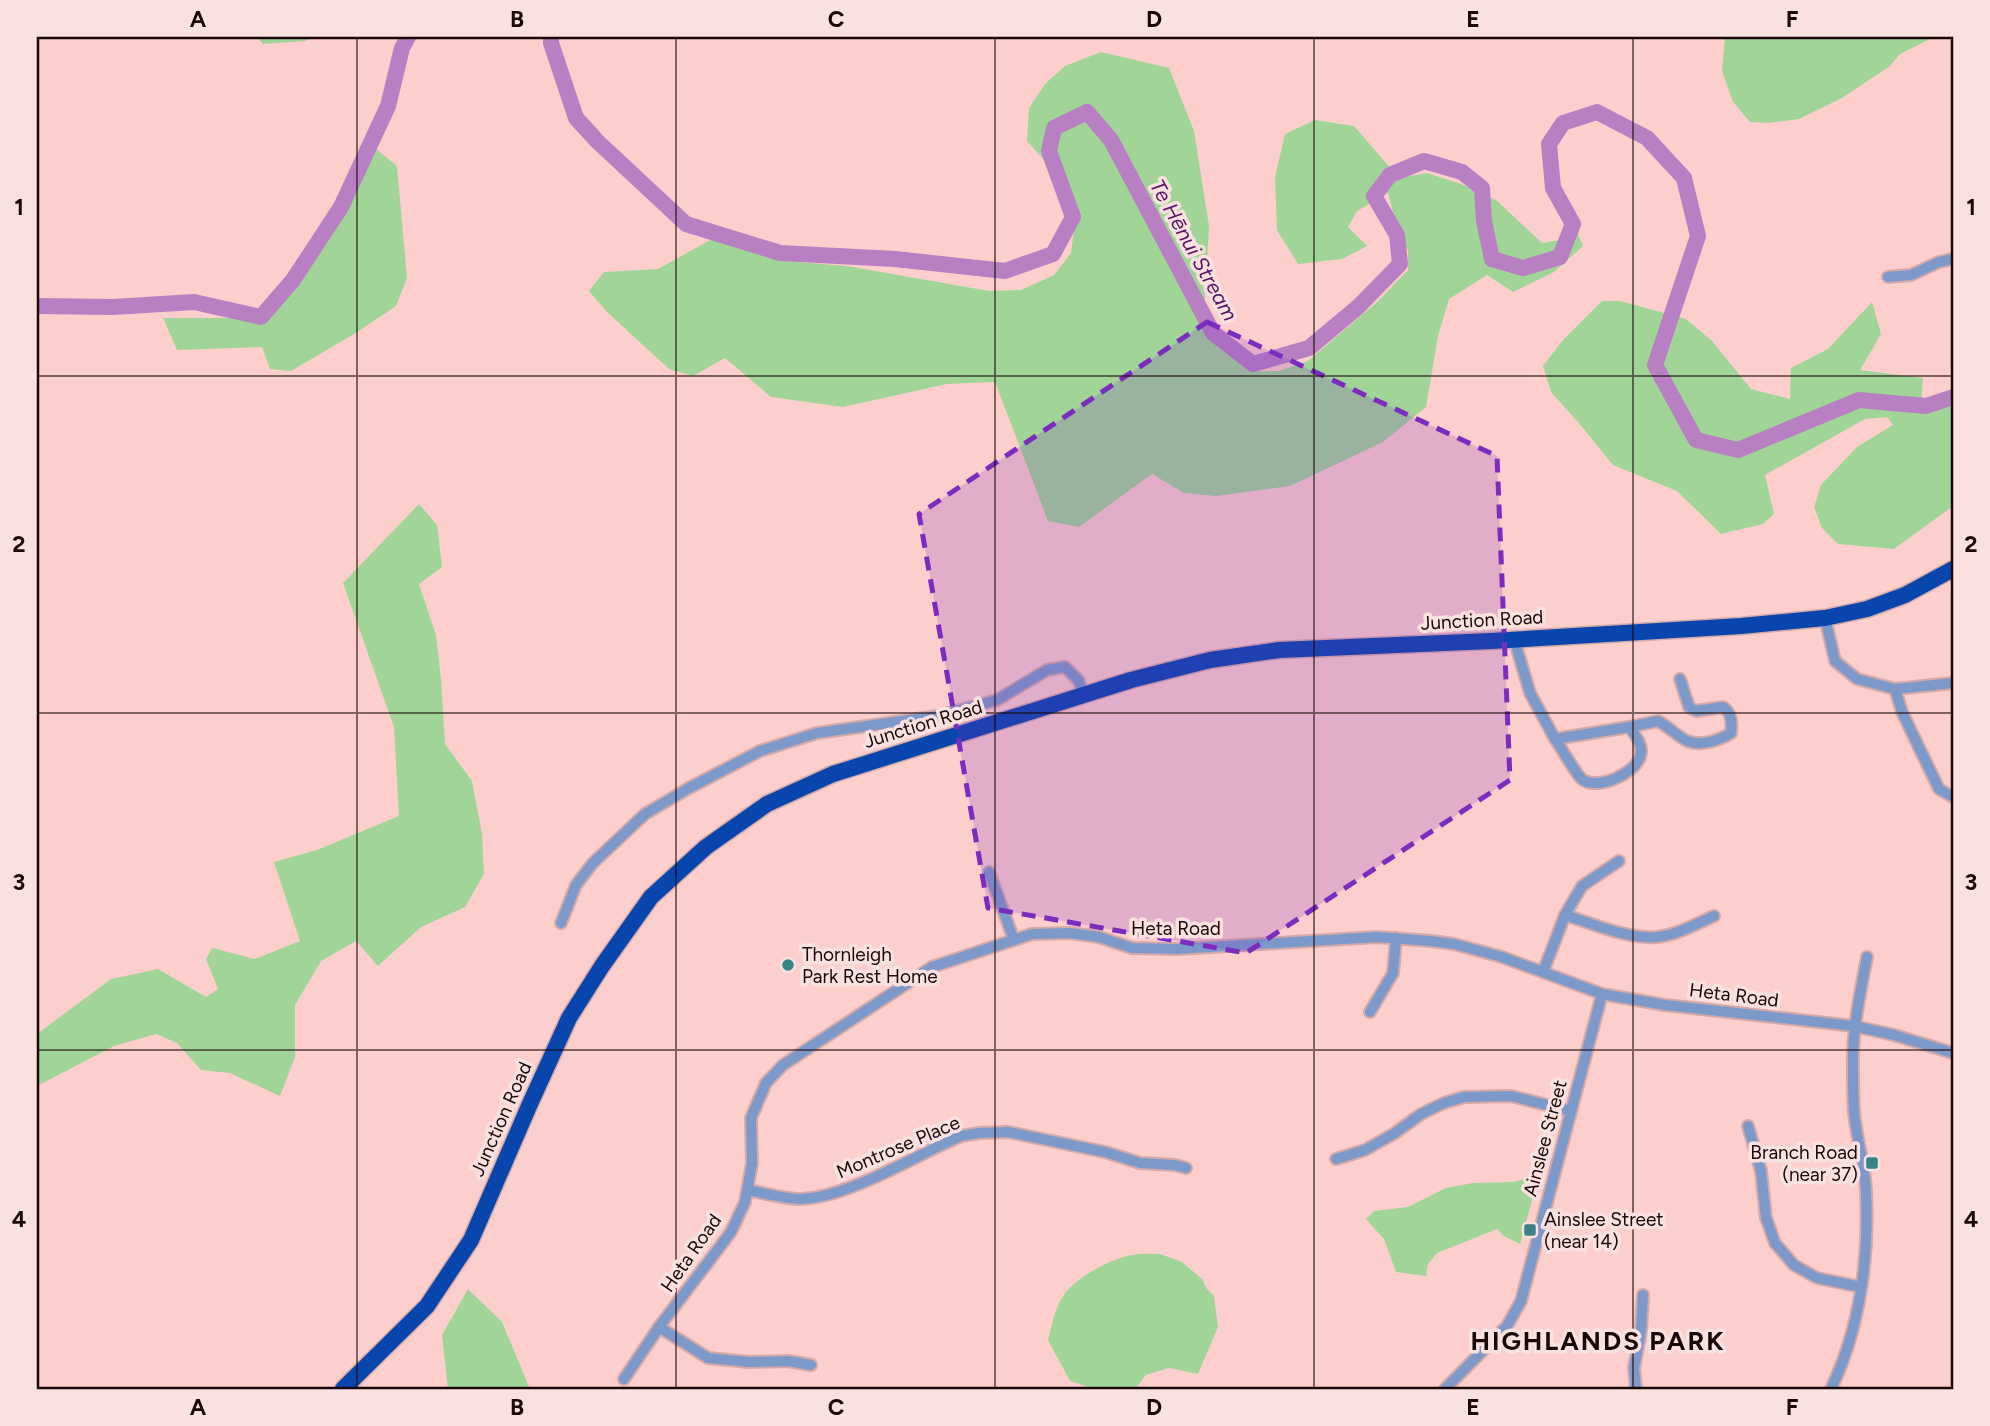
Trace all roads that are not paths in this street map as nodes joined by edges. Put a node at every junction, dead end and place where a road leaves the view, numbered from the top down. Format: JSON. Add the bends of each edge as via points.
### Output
{"nodes":[{"id":1,"x":1953,"y":259,"type":"edge"},
{"id":2,"x":1888,"y":277,"type":"dead end"},
{"id":3,"x":1953,"y":569,"type":"edge"},
{"id":4,"x":1825,"y":618,"type":"junction"},
{"id":5,"x":1514,"y":639,"type":"junction"},
{"id":6,"x":1681,"y":679,"type":"dead end"},
{"id":7,"x":1953,"y":683,"type":"edge"},
{"id":8,"x":1895,"y":688,"type":"junction"},
{"id":9,"x":1083,"y":696,"type":"junction"},
{"id":10,"x":1629,"y":727,"type":"junction"},
{"id":11,"x":1555,"y":739,"type":"junction"},
{"id":12,"x":1953,"y":797,"type":"edge"},
{"id":13,"x":1619,"y":861,"type":"dead end"},
{"id":14,"x":989,"y":872,"type":"dead end"},
{"id":15,"x":1565,"y":915,"type":"junction"},
{"id":16,"x":1714,"y":916,"type":"dead end"},
{"id":17,"x":561,"y":923,"type":"dead end"},
{"id":18,"x":1396,"y":938,"type":"junction"},
{"id":19,"x":1014,"y":940,"type":"junction"},
{"id":20,"x":1867,"y":957,"type":"dead end"},
{"id":21,"x":1543,"y":972,"type":"junction"},
{"id":22,"x":1602,"y":993,"type":"junction"},
{"id":23,"x":1370,"y":1012,"type":"dead end"},
{"id":24,"x":1854,"y":1026,"type":"junction"},
{"id":25,"x":1953,"y":1053,"type":"edge"},
{"id":26,"x":1571,"y":1111,"type":"junction"},
{"id":27,"x":1748,"y":1126,"type":"dead end"},
{"id":28,"x":1336,"y":1158,"type":"dead end"},
{"id":29,"x":1186,"y":1168,"type":"dead end"},
{"id":30,"x":748,"y":1190,"type":"junction"},
{"id":31,"x":1861,"y":1287,"type":"junction"},
{"id":32,"x":1643,"y":1295,"type":"dead end"},
{"id":33,"x":659,"y":1327,"type":"junction"},
{"id":34,"x":811,"y":1365,"type":"dead end"},
{"id":35,"x":624,"y":1379,"type":"dead end"},
{"id":36,"x":343,"y":1389,"type":"edge"},
{"id":37,"x":1445,"y":1389,"type":"edge"},
{"id":38,"x":1636,"y":1389,"type":"edge"},
{"id":39,"x":1831,"y":1389,"type":"edge"}],
"edges":[{"from":1,"to":2,"type":"street","via":[[1911,275]]},
{"from":3,"to":4,"type":"highway","name":"Junction Road","via":[[1867,610]]},
{"from":4,"to":5,"type":"highway","name":"Junction Road"},
{"from":4,"to":8,"type":"street","via":[[1835,661],[1857,680]]},
{"from":5,"to":9,"type":"highway","name":"Junction Road","via":[[1279,650],[1210,660]]},
{"from":5,"to":11,"type":"street","via":[[1531,693]]},
{"from":6,"to":10,"type":"street","via":[[1689,707],[1696,712],[1723,707],[1732,723],[1731,733],[1699,744],[1687,743],[1658,720]]},
{"from":7,"to":8,"type":"street"},
{"from":8,"to":12,"type":"street","via":[[1939,789]]},
{"from":9,"to":17,"type":"street","via":[[1079,681],[1065,667],[1047,670],[997,700],[938,716],[817,733],[760,751],[645,814],[576,885]]},
{"from":9,"to":36,"type":"highway","name":"Junction Road","via":[[832,775],[767,804],[706,847],[651,897],[569,1018],[471,1240],[427,1306]]},
{"from":10,"to":11,"type":"street"},
{"from":10,"to":11,"type":"street","via":[[1638,738],[1640,758],[1621,777],[1607,781],[1582,779]]},
{"from":13,"to":15,"type":"street","via":[[1582,886]]},
{"from":14,"to":19,"type":"street"},
{"from":15,"to":16,"type":"street","via":[[1634,936],[1658,937]]},
{"from":15,"to":21,"type":"street"},
{"from":18,"to":19,"type":"street","name":"Heta Road","via":[[1177,949],[1132,948],[1070,933],[1032,934]]},
{"from":18,"to":21,"type":"street","name":"Heta Road","via":[[1480,950]]},
{"from":18,"to":23,"type":"street","via":[[1393,973]]},
{"from":19,"to":30,"type":"street","name":"Heta Road","via":[[932,967],[783,1065],[766,1083],[751,1118]]},
{"from":20,"to":24,"type":"street"},
{"from":21,"to":22,"type":"street","name":"Heta Road"},
{"from":22,"to":24,"type":"street","name":"Heta Road","via":[[1665,1005]]},
{"from":22,"to":26,"type":"street","name":"Ainslee Street"},
{"from":24,"to":25,"type":"street","name":"Heta Road"},
{"from":24,"to":31,"type":"street","via":[[1854,1112],[1866,1189]]},
{"from":26,"to":28,"type":"street","via":[[1511,1096],[1464,1097],[1421,1114],[1365,1150]]},
{"from":26,"to":37,"type":"street","name":"Ainslee Street","via":[[1517,1310],[1501,1334]]},
{"from":27,"to":31,"type":"street","via":[[1775,1243],[1794,1265],[1817,1278]]},
{"from":29,"to":30,"type":"street","name":"Montrose Place","via":[[1140,1163],[1008,1132],[979,1133],[961,1136],[831,1193],[800,1199]]},
{"from":30,"to":33,"type":"street","name":"Heta Road","via":[[730,1232]]},
{"from":31,"to":39,"type":"street","via":[[1845,1356]]},
{"from":32,"to":38,"type":"street","via":[[1634,1368]]},
{"from":33,"to":34,"type":"street","via":[[708,1358]]},
{"from":33,"to":35,"type":"street","name":"Heta Road"}]}
